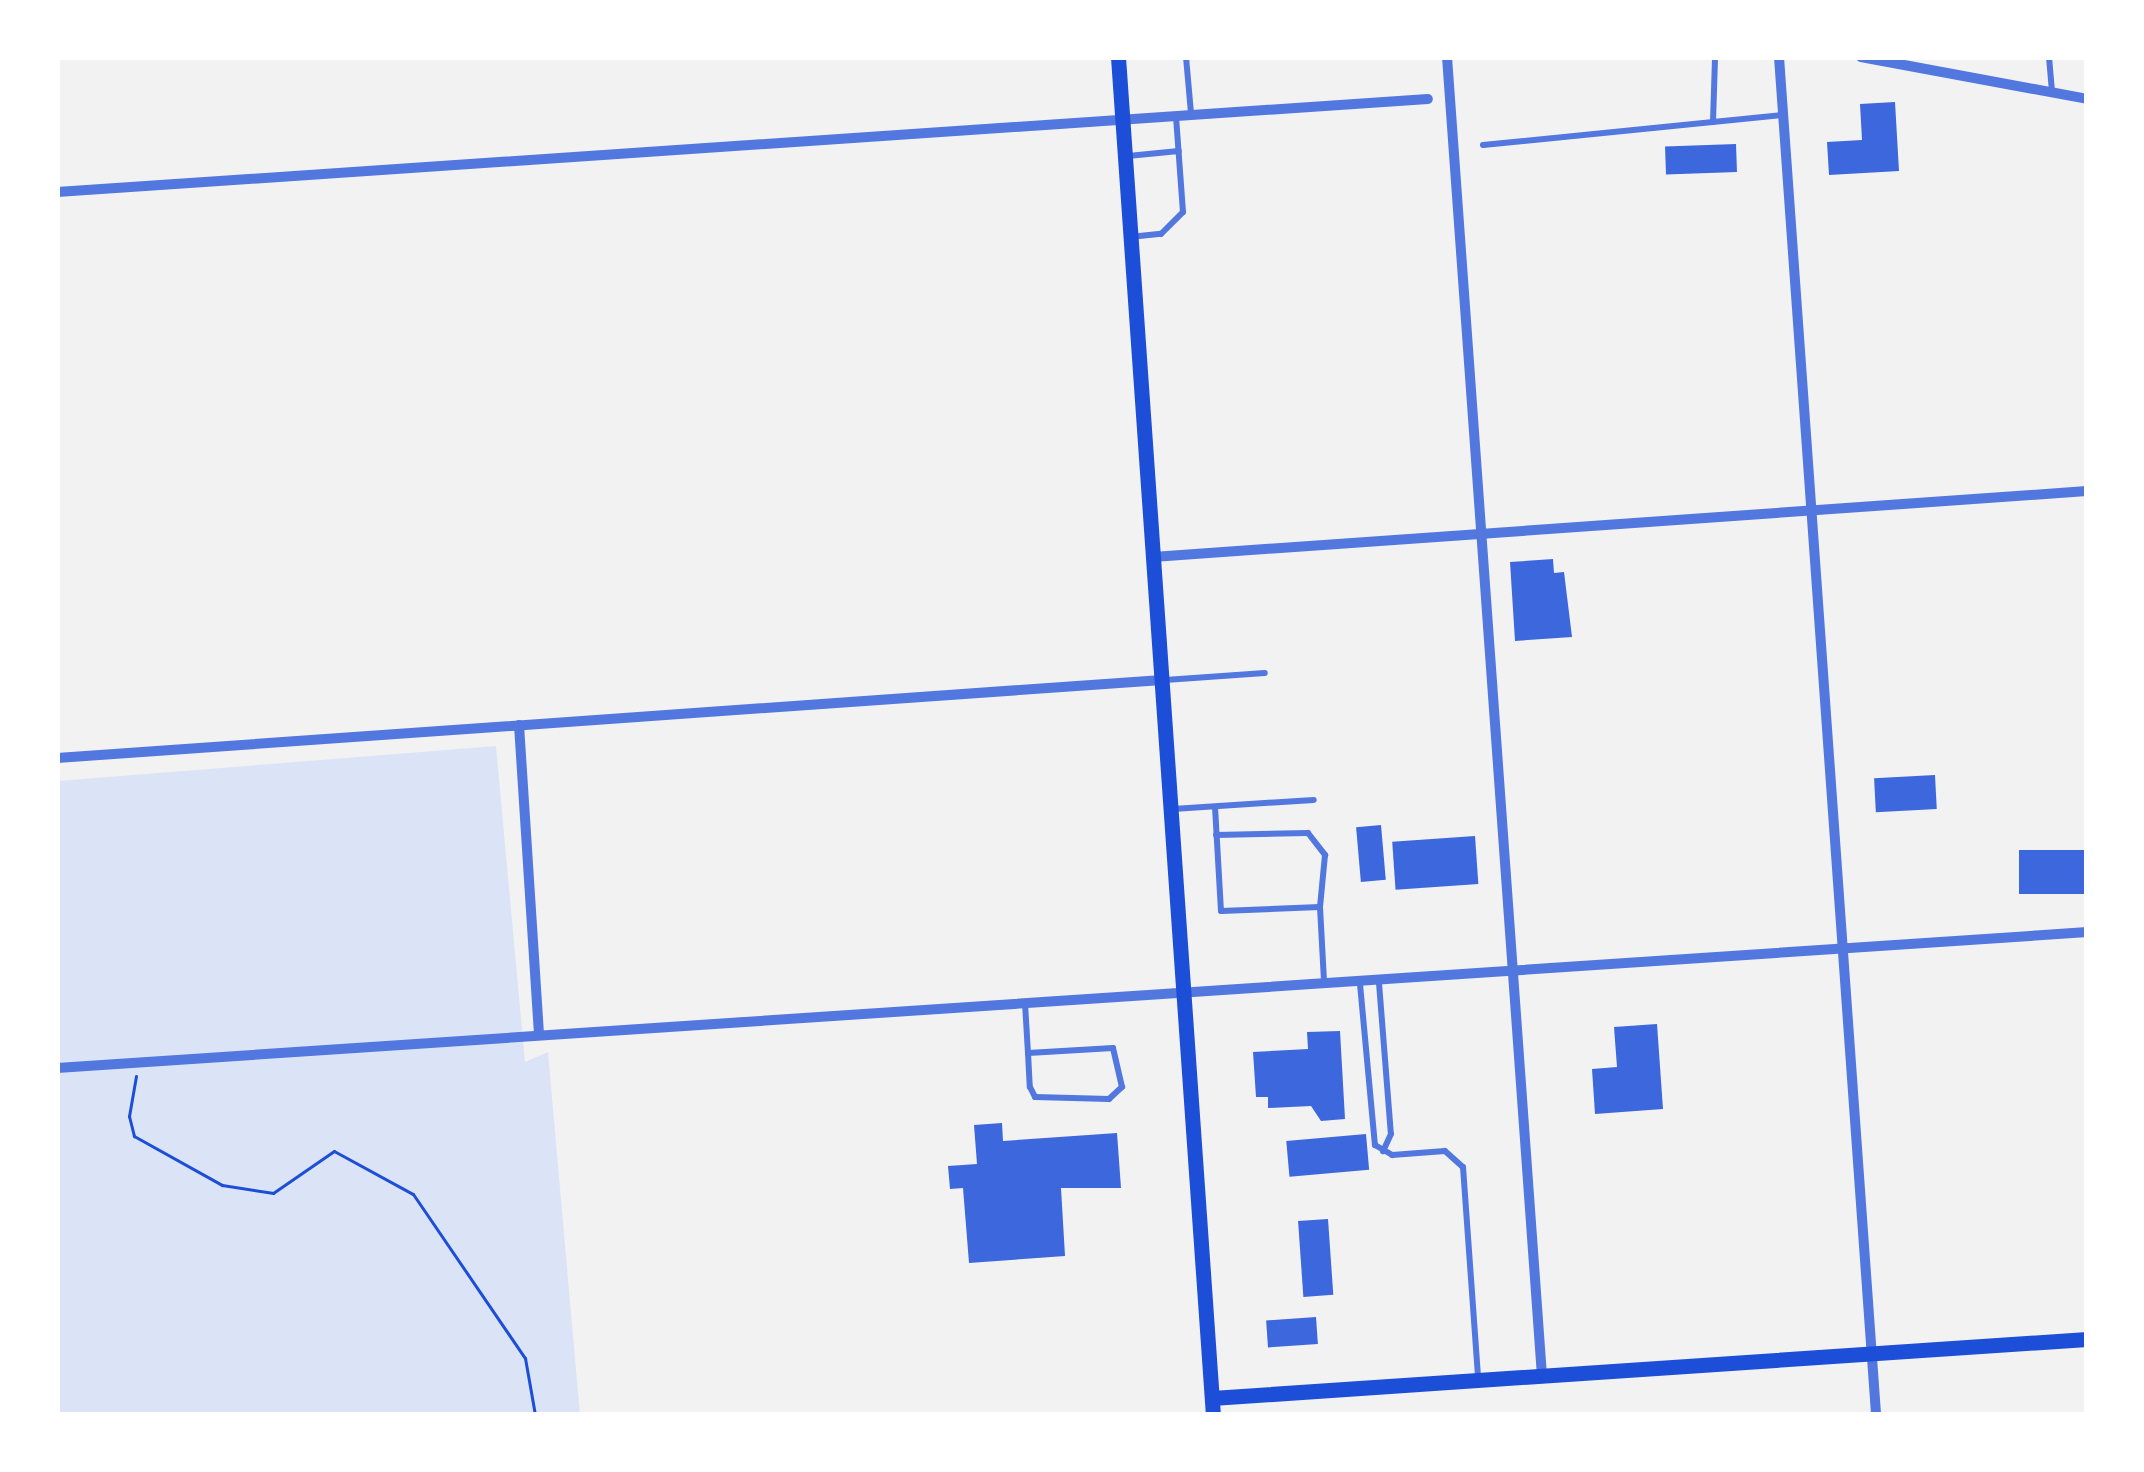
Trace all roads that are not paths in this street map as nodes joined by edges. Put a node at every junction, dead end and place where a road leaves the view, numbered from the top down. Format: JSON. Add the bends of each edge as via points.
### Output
{"nodes":[{"id":1,"x":1118,"y":57,"type":"edge"},
{"id":2,"x":1186,"y":57,"type":"edge"},
{"id":3,"x":1447,"y":57,"type":"edge"},
{"id":4,"x":1715,"y":57,"type":"edge"},
{"id":5,"x":1779,"y":57,"type":"edge"},
{"id":6,"x":1861,"y":57,"type":"edge"},
{"id":7,"x":2049,"y":57,"type":"edge"},
{"id":8,"x":2052,"y":92,"type":"junction"},
{"id":9,"x":1428,"y":99,"type":"dead end"},
{"id":10,"x":2087,"y":99,"type":"edge"},
{"id":11,"x":1781,"y":115,"type":"junction"},
{"id":12,"x":1191,"y":116,"type":"junction"},
{"id":13,"x":1176,"y":117,"type":"junction"},
{"id":14,"x":1122,"y":120,"type":"junction"},
{"id":15,"x":1713,"y":122,"type":"junction"},
{"id":16,"x":1483,"y":146,"type":"dead end"},
{"id":17,"x":1179,"y":151,"type":"junction"},
{"id":18,"x":1125,"y":157,"type":"junction"},
{"id":19,"x":57,"y":192,"type":"edge"},
{"id":20,"x":1130,"y":237,"type":"junction"},
{"id":21,"x":2087,"y":491,"type":"edge"},
{"id":22,"x":1812,"y":512,"type":"junction"},
{"id":23,"x":1480,"y":534,"type":"junction"},
{"id":24,"x":1153,"y":556,"type":"junction"},
{"id":25,"x":1265,"y":673,"type":"dead end"},
{"id":26,"x":1162,"y":680,"type":"junction"},
{"id":27,"x":519,"y":725,"type":"junction"},
{"id":28,"x":57,"y":758,"type":"edge"},
{"id":29,"x":1314,"y":800,"type":"dead end"},
{"id":30,"x":1215,"y":806,"type":"junction"},
{"id":31,"x":1170,"y":810,"type":"junction"},
{"id":32,"x":1216,"y":835,"type":"junction"},
{"id":33,"x":1320,"y":907,"type":"junction"},
{"id":34,"x":2087,"y":932,"type":"edge"},
{"id":35,"x":1842,"y":952,"type":"junction"},
{"id":36,"x":1513,"y":975,"type":"junction"},
{"id":37,"x":1379,"y":982,"type":"junction"},
{"id":38,"x":1360,"y":983,"type":"junction"},
{"id":39,"x":1324,"y":985,"type":"junction"},
{"id":40,"x":1182,"y":994,"type":"junction"},
{"id":41,"x":1024,"y":1003,"type":"junction"},
{"id":42,"x":539,"y":1033,"type":"junction"},
{"id":43,"x":1028,"y":1053,"type":"junction"},
{"id":44,"x":57,"y":1068,"type":"edge"},
{"id":45,"x":1384,"y":1151,"type":"junction"},
{"id":46,"x":2087,"y":1339,"type":"edge"},
{"id":47,"x":1871,"y":1354,"type":"junction"},
{"id":48,"x":1542,"y":1376,"type":"junction"},
{"id":49,"x":1478,"y":1380,"type":"junction"},
{"id":50,"x":1213,"y":1407,"type":"edge"},
{"id":51,"x":1876,"y":1415,"type":"edge"}],
"edges":[{"from":1,"to":14,"type":"main road"},
{"from":2,"to":12,"type":"lane"},
{"from":3,"to":23,"type":"street"},
{"from":4,"to":15,"type":"lane"},
{"from":5,"to":11,"type":"street"},
{"from":6,"to":8,"type":"street"},
{"from":7,"to":8,"type":"lane"},
{"from":8,"to":10,"type":"street"},
{"from":9,"to":12,"type":"street"},
{"from":11,"to":15,"type":"lane"},
{"from":11,"to":22,"type":"street"},
{"from":12,"to":13,"type":"street"},
{"from":13,"to":14,"type":"street"},
{"from":13,"to":17,"type":"lane"},
{"from":14,"to":18,"type":"main road"},
{"from":14,"to":19,"type":"street"},
{"from":15,"to":16,"type":"lane"},
{"from":17,"to":18,"type":"lane"},
{"from":17,"to":20,"type":"lane","via":[[1183,212],[1161,234]]},
{"from":18,"to":20,"type":"main road"},
{"from":20,"to":24,"type":"main road"},
{"from":21,"to":22,"type":"street"},
{"from":22,"to":23,"type":"street"},
{"from":22,"to":35,"type":"street"},
{"from":23,"to":24,"type":"street"},
{"from":23,"to":36,"type":"street"},
{"from":24,"to":26,"type":"main road"},
{"from":25,"to":26,"type":"lane"},
{"from":26,"to":27,"type":"street"},
{"from":26,"to":31,"type":"main road"},
{"from":27,"to":28,"type":"street"},
{"from":27,"to":42,"type":"street"},
{"from":29,"to":30,"type":"lane"},
{"from":30,"to":31,"type":"lane"},
{"from":30,"to":32,"type":"lane"},
{"from":31,"to":40,"type":"main road"},
{"from":32,"to":33,"type":"lane","via":[[1293,831],[1321,841]]},
{"from":32,"to":33,"type":"lane","via":[[1221,911]]},
{"from":33,"to":39,"type":"lane"},
{"from":34,"to":35,"type":"street"},
{"from":35,"to":36,"type":"street"},
{"from":35,"to":47,"type":"street"},
{"from":36,"to":37,"type":"street"},
{"from":36,"to":48,"type":"street"},
{"from":37,"to":38,"type":"street"},
{"from":37,"to":45,"type":"lane","via":[[1391,1134]]},
{"from":38,"to":39,"type":"street"},
{"from":38,"to":45,"type":"lane","via":[[1372,1135]]},
{"from":39,"to":40,"type":"street"},
{"from":40,"to":41,"type":"street"},
{"from":40,"to":50,"type":"main road"},
{"from":41,"to":42,"type":"street"},
{"from":41,"to":43,"type":"lane"},
{"from":42,"to":44,"type":"street"},
{"from":43,"to":43,"type":"lane","via":[[1030,1088],[1043,1101],[1109,1099],[1122,1087],[1113,1048]]},
{"from":45,"to":49,"type":"lane","via":[[1460,1158]]},
{"from":46,"to":47,"type":"main road"},
{"from":47,"to":48,"type":"main road"},
{"from":47,"to":51,"type":"street"},
{"from":48,"to":49,"type":"main road"},
{"from":49,"to":50,"type":"main road"}]}
